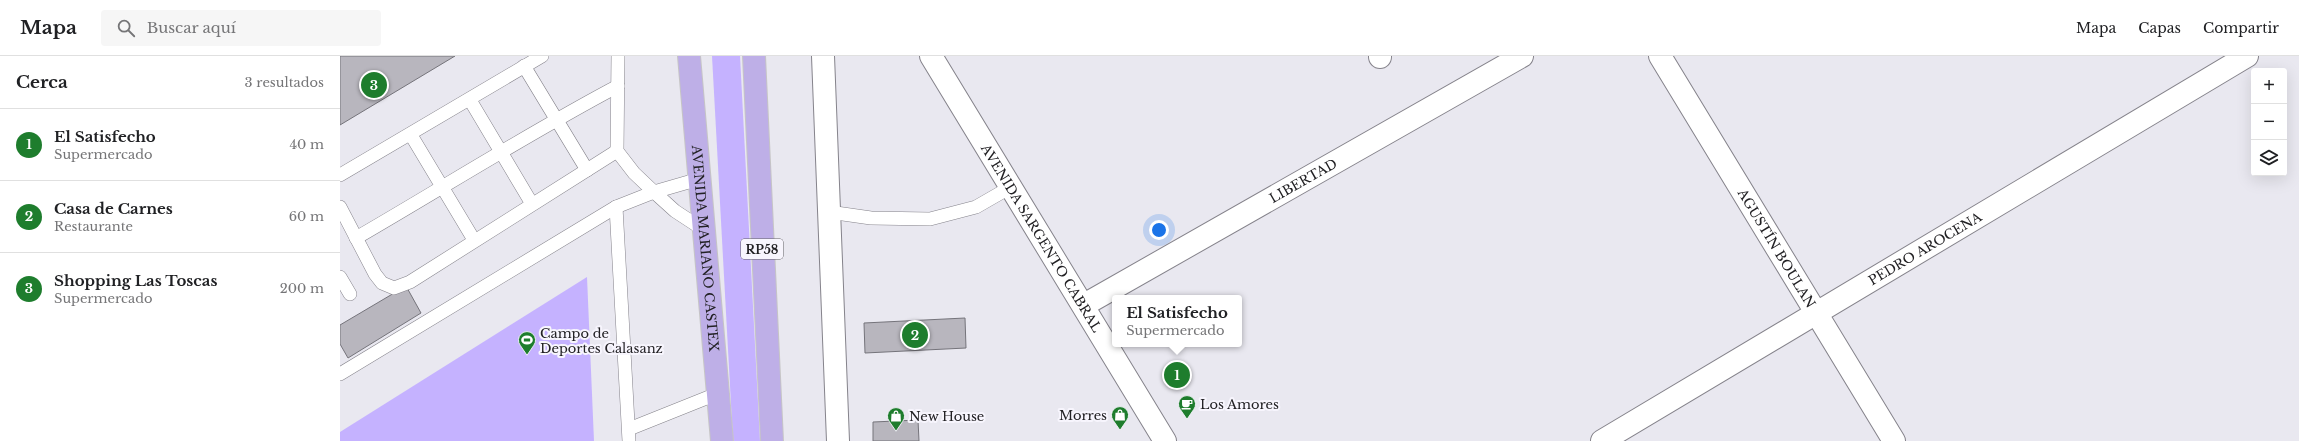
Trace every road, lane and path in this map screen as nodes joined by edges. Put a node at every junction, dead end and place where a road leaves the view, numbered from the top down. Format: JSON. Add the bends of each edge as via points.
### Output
{"nodes":[{"id":1,"x":542,"y":56,"type":"edge"},
{"id":2,"x":618,"y":56,"type":"edge"},
{"id":3,"x":689,"y":56,"type":"edge"},
{"id":4,"x":754,"y":56,"type":"edge"},
{"id":5,"x":823,"y":56,"type":"edge"},
{"id":6,"x":931,"y":56,"type":"edge"},
{"id":7,"x":1522,"y":56,"type":"edge"},
{"id":8,"x":1660,"y":56,"type":"edge"},
{"id":9,"x":2247,"y":56,"type":"edge"},
{"id":10,"x":524,"y":66,"type":"junction"},
{"id":11,"x":618,"y":86,"type":"junction"},
{"id":12,"x":470,"y":100,"type":"junction"},
{"id":13,"x":556,"y":119,"type":"junction"},
{"id":14,"x":411,"y":135,"type":"junction"},
{"id":15,"x":617,"y":151,"type":"junction"},
{"id":16,"x":501,"y":153,"type":"junction"},
{"id":17,"x":586,"y":170,"type":"junction"},
{"id":18,"x":340,"y":175,"type":"edge"},
{"id":19,"x":699,"y":179,"type":"junction"},
{"id":20,"x":443,"y":188,"type":"junction"},
{"id":21,"x":1009,"y":188,"type":"junction"},
{"id":22,"x":654,"y":192,"type":"junction"},
{"id":23,"x":532,"y":204,"type":"junction"},
{"id":24,"x":340,"y":207,"type":"edge"},
{"id":25,"x":616,"y":207,"type":"junction"},
{"id":26,"x":829,"y":212,"type":"junction"},
{"id":27,"x":704,"y":230,"type":"junction"},
{"id":28,"x":356,"y":238,"type":"junction"},
{"id":29,"x":474,"y":240,"type":"junction"},
{"id":30,"x":340,"y":277,"type":"edge"},
{"id":31,"x":350,"y":294,"type":"dead end"},
{"id":32,"x":1084,"y":305,"type":"junction"},
{"id":33,"x":1816,"y":314,"type":"junction"},
{"id":34,"x":340,"y":374,"type":"edge"},
{"id":35,"x":719,"y":393,"type":"junction"},
{"id":36,"x":629,"y":435,"type":"edge"},
{"id":37,"x":722,"y":441,"type":"edge"},
{"id":38,"x":772,"y":441,"type":"edge"},
{"id":39,"x":838,"y":441,"type":"edge"},
{"id":40,"x":1165,"y":441,"type":"edge"},
{"id":41,"x":1602,"y":441,"type":"edge"},
{"id":42,"x":1894,"y":441,"type":"edge"}],
"edges":[{"from":1,"to":10,"type":"lane"},
{"from":2,"to":11,"type":"lane"},
{"from":3,"to":19,"type":"highway","name":"AVENIDA MARIANO CASTEX"},
{"from":4,"to":38,"type":"highway","number":"RP58"},
{"from":5,"to":26,"type":"street"},
{"from":6,"to":21,"type":"street","name":"AVENIDA SARGENTO CABRAL"},
{"from":7,"to":32,"type":"street","name":"LIBERTAD"},
{"from":8,"to":33,"type":"street","name":"AGUSTÍN BOULAN"},
{"from":9,"to":33,"type":"street","name":"PEDRO AROCENA"},
{"from":10,"to":12,"type":"lane"},
{"from":10,"to":13,"type":"lane"},
{"from":11,"to":13,"type":"lane"},
{"from":11,"to":15,"type":"lane"},
{"from":12,"to":14,"type":"lane"},
{"from":12,"to":16,"type":"lane"},
{"from":13,"to":16,"type":"lane"},
{"from":13,"to":17,"type":"lane"},
{"from":14,"to":18,"type":"lane"},
{"from":14,"to":20,"type":"lane"},
{"from":15,"to":17,"type":"lane"},
{"from":15,"to":22,"type":"lane","via":[[634,173]]},
{"from":16,"to":20,"type":"lane"},
{"from":16,"to":23,"type":"lane"},
{"from":17,"to":23,"type":"lane"},
{"from":19,"to":22,"type":"lane"},
{"from":19,"to":27,"type":"highway","name":"AVENIDA MARIANO CASTEX"},
{"from":20,"to":28,"type":"lane"},
{"from":20,"to":29,"type":"lane"},
{"from":21,"to":26,"type":"lane","via":[[976,207],[930,220],[871,218]]},
{"from":21,"to":32,"type":"street","name":"AVENIDA SARGENTO CABRAL"},
{"from":22,"to":25,"type":"lane"},
{"from":22,"to":27,"type":"lane"},
{"from":23,"to":29,"type":"lane"},
{"from":24,"to":28,"type":"lane"},
{"from":25,"to":34,"type":"lane"},
{"from":25,"to":36,"type":"lane"},
{"from":26,"to":39,"type":"street"},
{"from":27,"to":35,"type":"highway","name":"AVENIDA MARIANO CASTEX"},
{"from":28,"to":29,"type":"lane","via":[[375,274],[382,283],[394,288],[410,282]]},
{"from":30,"to":31,"type":"lane"},
{"from":32,"to":40,"type":"street","name":"AVENIDA SARGENTO CABRAL"},
{"from":33,"to":41,"type":"street","name":"PEDRO AROCENA"},
{"from":33,"to":42,"type":"street","name":"AGUSTÍN BOULAN"},
{"from":35,"to":36,"type":"lane"},
{"from":35,"to":37,"type":"highway","name":"AVENIDA MARIANO CASTEX"}]}
